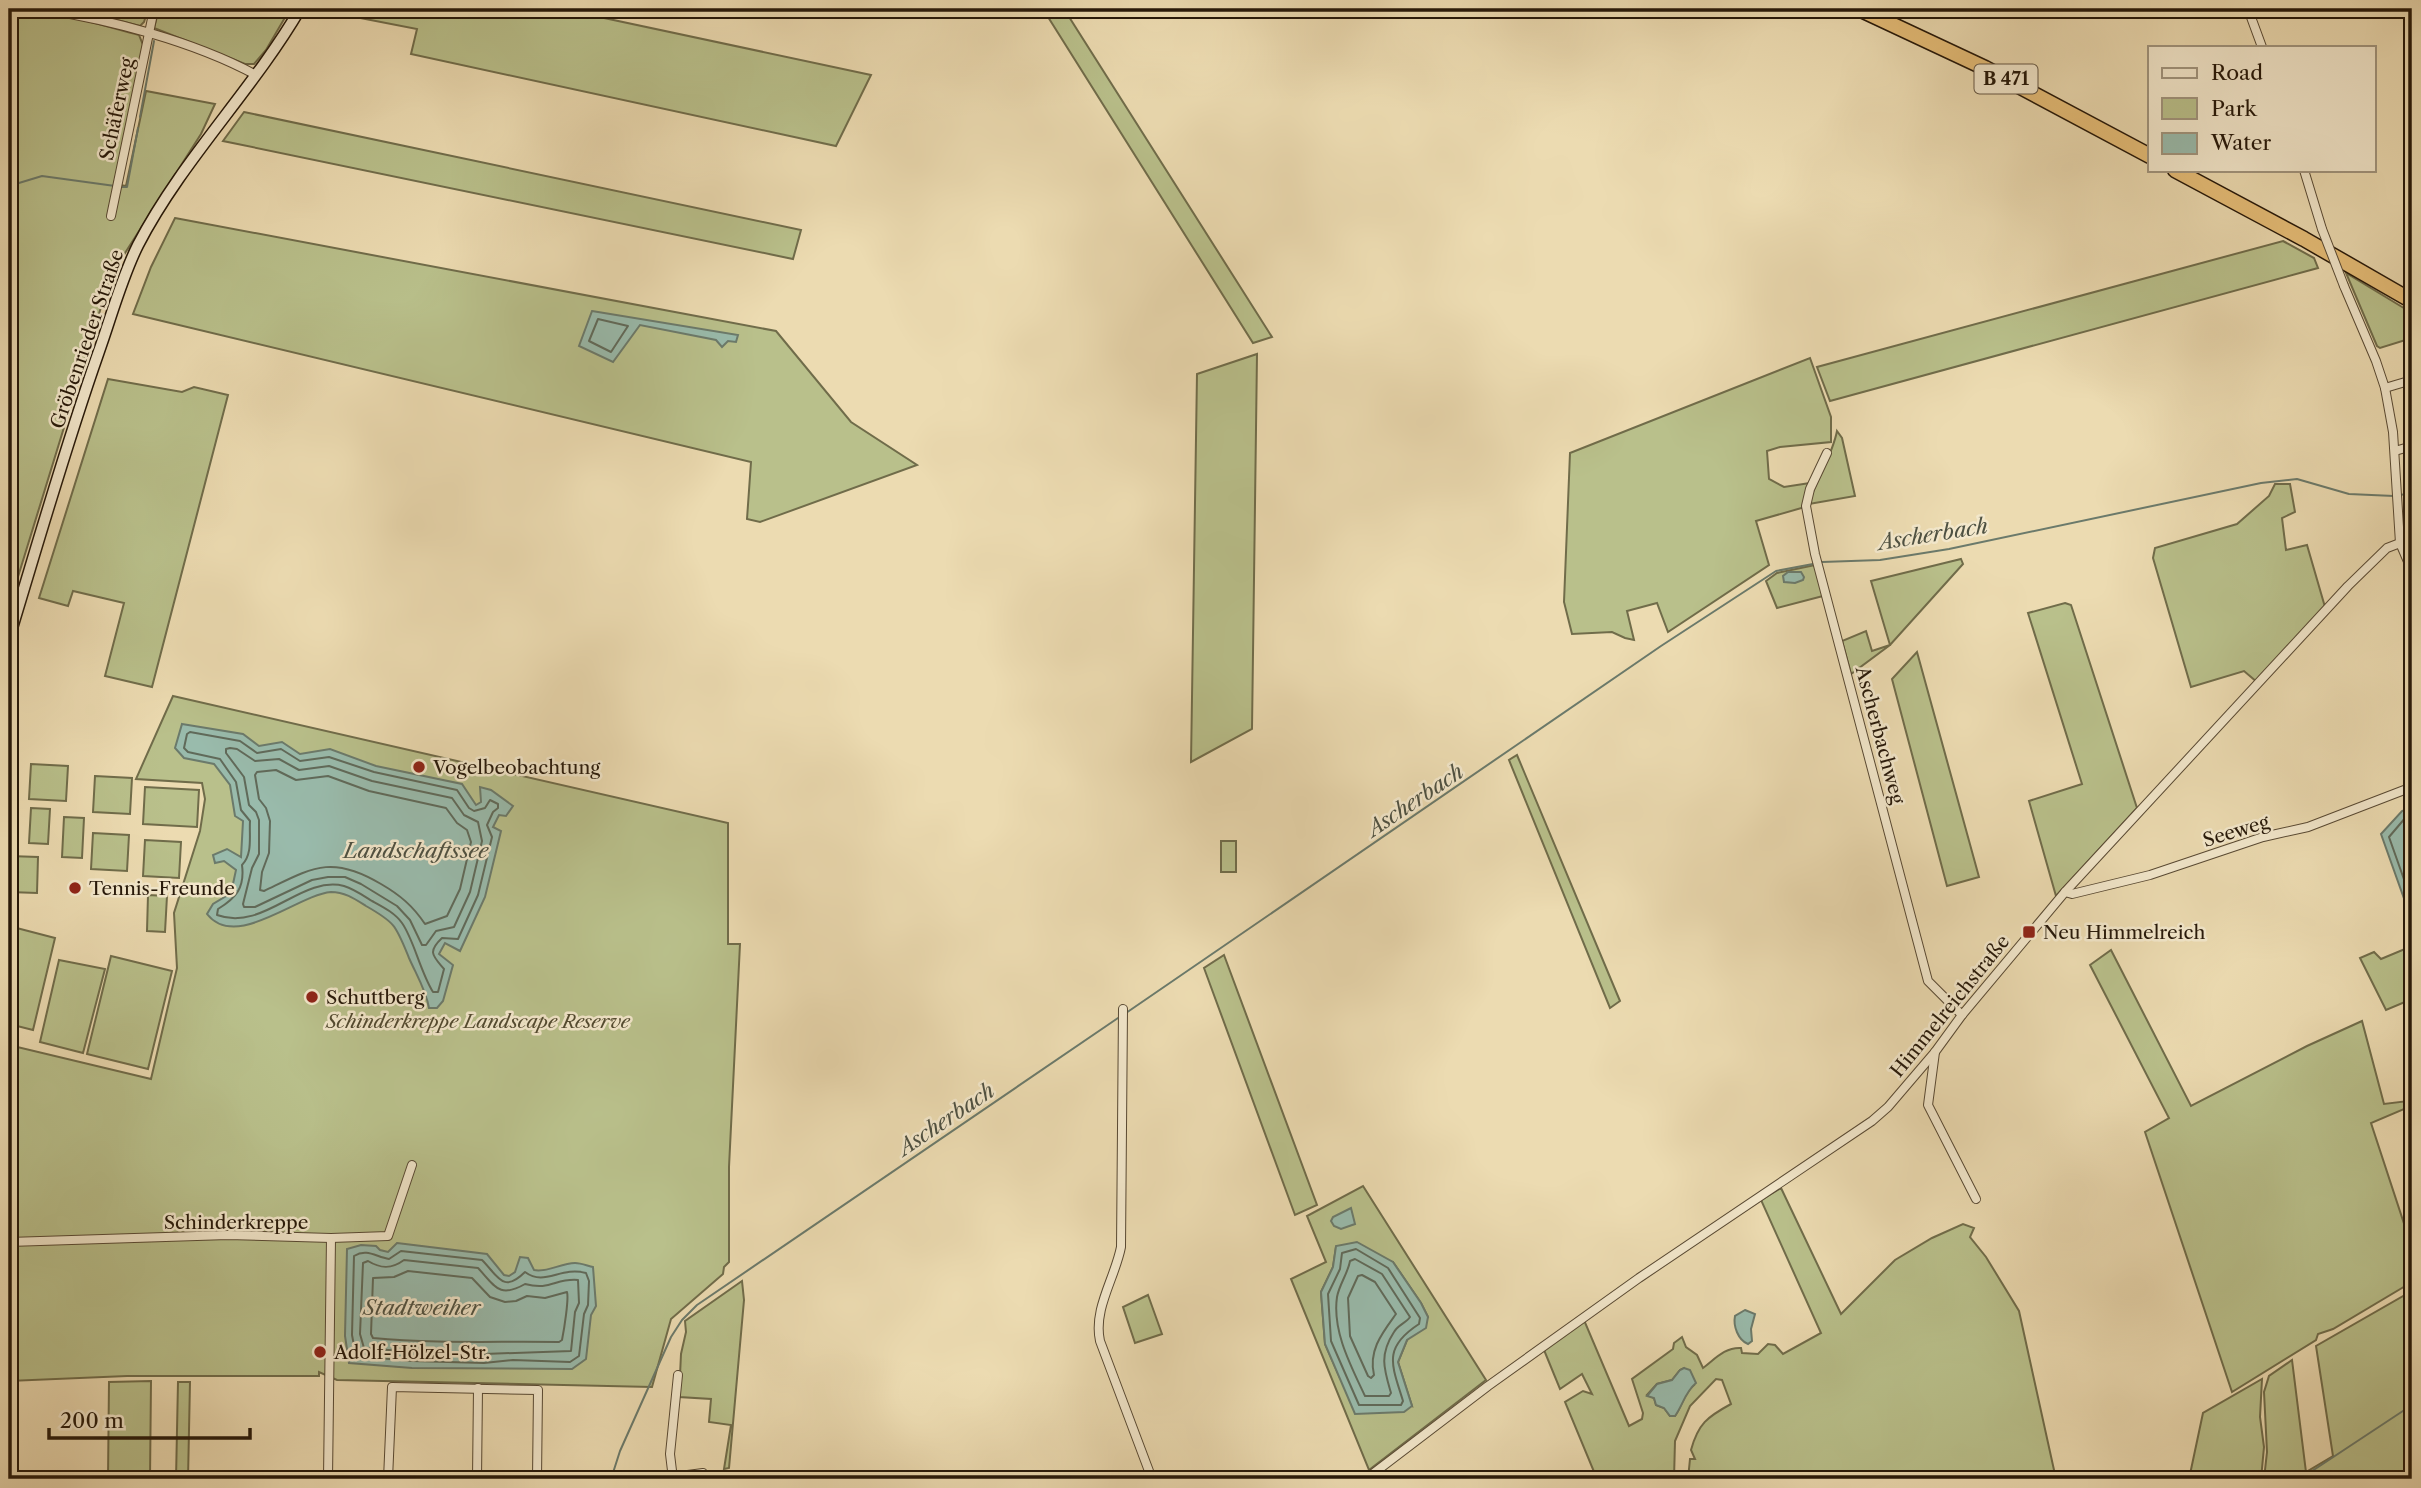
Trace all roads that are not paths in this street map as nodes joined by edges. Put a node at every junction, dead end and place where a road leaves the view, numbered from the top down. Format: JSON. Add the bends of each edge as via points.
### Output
{"nodes":[{"id":1,"x":41,"y":9,"type":"edge"},
{"id":2,"x":153,"y":9,"type":"edge"},
{"id":3,"x":300,"y":9,"type":"edge"},
{"id":4,"x":1859,"y":9,"type":"edge"},
{"id":5,"x":2248,"y":9,"type":"edge"},
{"id":6,"x":149,"y":34,"type":"junction"},
{"id":7,"x":2262,"y":46,"type":"edge"},
{"id":8,"x":256,"y":75,"type":"junction"},
{"id":9,"x":2148,"y":155,"type":"edge"},
{"id":10,"x":2179,"y":172,"type":"edge"},
{"id":11,"x":2305,"y":172,"type":"edge"},
{"id":12,"x":111,"y":216,"type":"dead end"},
{"id":13,"x":2412,"y":301,"type":"edge"},
{"id":14,"x":2412,"y":380,"type":"edge"},
{"id":15,"x":2385,"y":388,"type":"junction"},
{"id":16,"x":2412,"y":446,"type":"edge"},
{"id":17,"x":2395,"y":451,"type":"junction"},
{"id":18,"x":1827,"y":453,"type":"dead end"},
{"id":19,"x":2400,"y":542,"type":"junction"},
{"id":20,"x":2412,"y":571,"type":"edge"},
{"id":21,"x":9,"y":638,"type":"edge"},
{"id":22,"x":2412,"y":787,"type":"edge"},
{"id":23,"x":2065,"y":892,"type":"junction"},
{"id":24,"x":1123,"y":1014,"type":"dead end"},
{"id":25,"x":1962,"y":1015,"type":"junction"},
{"id":26,"x":1935,"y":1052,"type":"junction"},
{"id":27,"x":411,"y":1165,"type":"dead end"},
{"id":28,"x":1976,"y":1199,"type":"dead end"},
{"id":29,"x":331,"y":1238,"type":"junction"},
{"id":30,"x":9,"y":1242,"type":"edge"},
{"id":31,"x":678,"y":1375,"type":"dead end"},
{"id":32,"x":478,"y":1388,"type":"junction"},
{"id":33,"x":703,"y":1473,"type":"dead end"},
{"id":34,"x":643,"y":1478,"type":"edge"},
{"id":35,"x":673,"y":1478,"type":"edge"},
{"id":36,"x":328,"y":1479,"type":"edge"},
{"id":37,"x":388,"y":1479,"type":"edge"},
{"id":38,"x":477,"y":1479,"type":"edge"},
{"id":39,"x":537,"y":1479,"type":"edge"},
{"id":40,"x":1152,"y":1479,"type":"edge"},
{"id":41,"x":1366,"y":1479,"type":"edge"}],
"edges":[{"from":1,"to":6,"type":"street"},
{"from":2,"to":6,"type":"street","name":"Schäferweg"},
{"from":3,"to":8,"type":"street","name":"Gröbenrieder Straße"},
{"from":4,"to":9,"type":"highway","number":"B 471","via":[[1985,68]]},
{"from":5,"to":7,"type":"street"},
{"from":6,"to":8,"type":"street"},
{"from":6,"to":12,"type":"street","name":"Schäferweg"},
{"from":8,"to":21,"type":"street","name":"Gröbenrieder Straße","via":[[170,191],[138,245],[89,380]]},
{"from":10,"to":13,"type":"highway"},
{"from":11,"to":15,"type":"street","bridge":true,"via":[[2322,229]]},
{"from":14,"to":15,"type":"street"},
{"from":15,"to":17,"type":"street"},
{"from":16,"to":17,"type":"street"},
{"from":17,"to":19,"type":"street"},
{"from":18,"to":25,"type":"street","name":"Ascherbachweg","via":[[1806,506],[1818,563],[1928,981]]},
{"from":19,"to":20,"type":"street"},
{"from":19,"to":23,"type":"street","name":"Himmelreichstraße","via":[[2387,548],[2348,586]]},
{"from":22,"to":23,"type":"street","name":"Seeweg","via":[[2308,827],[2263,837],[2150,875],[2073,894]]},
{"from":23,"to":25,"type":"street","name":"Himmelreichstraße"},
{"from":24,"to":40,"type":"street","via":[[1121,1247],[1097,1326]]},
{"from":25,"to":26,"type":"street","name":"Himmelreichstraße"},
{"from":26,"to":28,"type":"street","via":[[1928,1105]]},
{"from":26,"to":41,"type":"street","name":"Himmelreichstraße","via":[[1866,1126],[1639,1278]]},
{"from":27,"to":29,"type":"street","name":"Schinderkreppe","via":[[388,1236]]},
{"from":29,"to":30,"type":"street","name":"Schinderkreppe","via":[[228,1234]]},
{"from":29,"to":36,"type":"street"},
{"from":31,"to":35,"type":"street","via":[[670,1454]]},
{"from":32,"to":37,"type":"street","via":[[392,1387]]},
{"from":32,"to":38,"type":"street"},
{"from":32,"to":39,"type":"street","via":[[538,1390]]},
{"from":33,"to":35,"type":"street"},
{"from":34,"to":35,"type":"street"}]}
